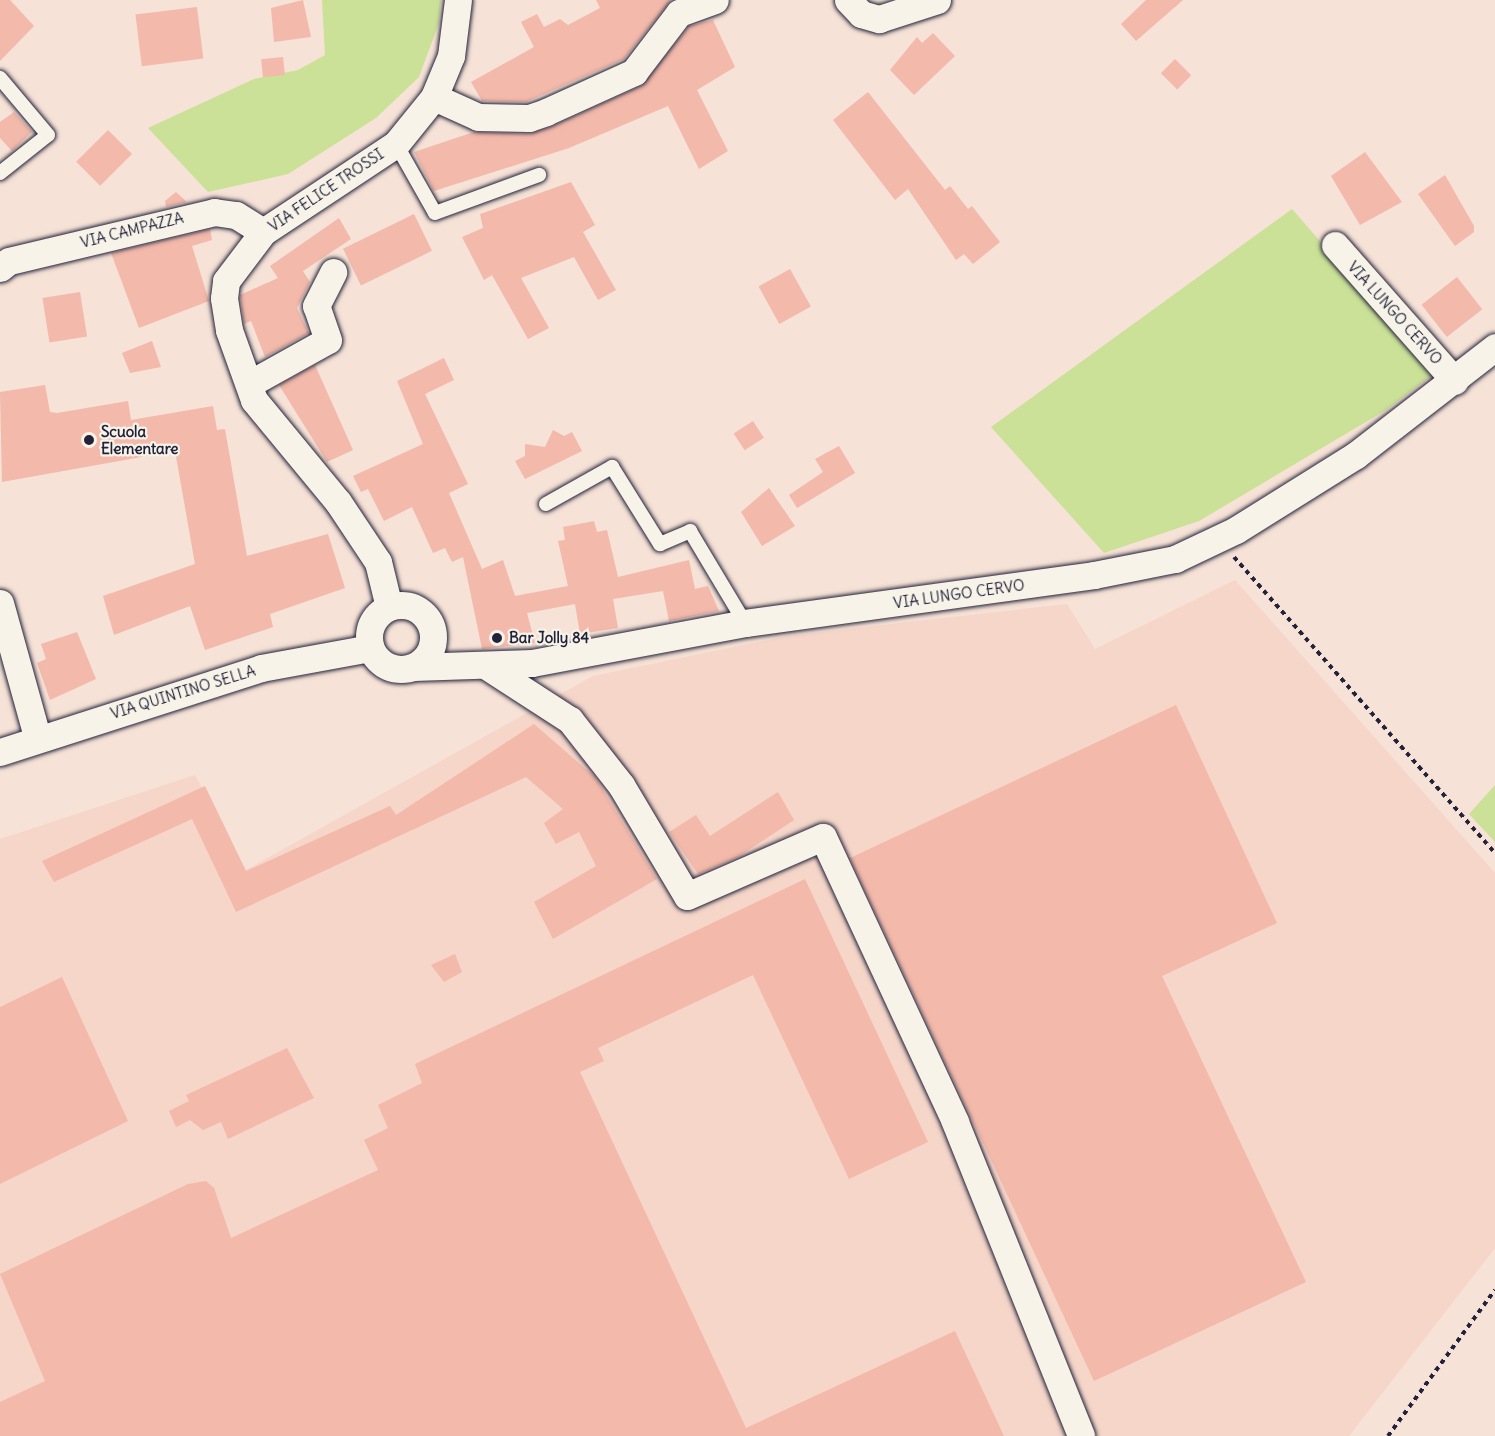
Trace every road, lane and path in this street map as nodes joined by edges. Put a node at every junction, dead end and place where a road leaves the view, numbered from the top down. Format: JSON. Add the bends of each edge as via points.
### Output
{"nodes":[{"id":1,"x":458,"y":0,"type":"edge"},
{"id":2,"x":715,"y":0,"type":"edge"},
{"id":3,"x":848,"y":0,"type":"edge"},
{"id":4,"x":937,"y":0,"type":"edge"},
{"id":5,"x":0,"y":78,"type":"edge"},
{"id":6,"x":434,"y":97,"type":"junction"},
{"id":7,"x":396,"y":144,"type":"junction"},
{"id":8,"x":0,"y":173,"type":"edge"},
{"id":9,"x":539,"y":175,"type":"dead end"},
{"id":10,"x":263,"y":231,"type":"junction"},
{"id":11,"x":1335,"y":245,"type":"dead end"},
{"id":12,"x":0,"y":268,"type":"edge"},
{"id":13,"x":333,"y":273,"type":"dead end"},
{"id":14,"x":1495,"y":347,"type":"edge"},
{"id":15,"x":1455,"y":381,"type":"junction"},
{"id":16,"x":249,"y":384,"type":"junction"},
{"id":17,"x":546,"y":504,"type":"dead end"},
{"id":18,"x":1218,"y":540,"type":"junction"},
{"id":19,"x":0,"y":603,"type":"edge"},
{"id":20,"x":389,"y":607,"type":"junction"},
{"id":21,"x":745,"y":623,"type":"junction"},
{"id":22,"x":433,"y":628,"type":"junction"},
{"id":23,"x":370,"y":648,"type":"junction"},
{"id":24,"x":488,"y":667,"type":"junction"},
{"id":25,"x":413,"y":668,"type":"junction"},
{"id":26,"x":455,"y":668,"type":"junction"},
{"id":27,"x":37,"y":736,"type":"junction"},
{"id":28,"x":0,"y":752,"type":"edge"},
{"id":29,"x":1495,"y":853,"type":"edge"},
{"id":30,"x":1495,"y":1290,"type":"edge"},
{"id":31,"x":1081,"y":1436,"type":"edge"},
{"id":32,"x":1388,"y":1436,"type":"edge"}],
"edges":[{"from":1,"to":6,"type":"street","name":"VIA FELICE TROSSI","via":[[451,56]]},
{"from":2,"to":6,"type":"street","via":[[679,13],[634,72],[537,115],[478,117]]},
{"from":3,"to":4,"type":"street","via":[[861,14],[879,19]]},
{"from":5,"to":8,"type":"lane","via":[[48,135]]},
{"from":6,"to":7,"type":"street","name":"VIA FELICE TROSSI"},
{"from":7,"to":9,"type":"lane","via":[[435,213]]},
{"from":7,"to":10,"type":"street","name":"VIA FELICE TROSSI"},
{"from":10,"to":12,"type":"street","name":"VIA CAMPAZZA","via":[[236,215],[214,212],[9,261]]},
{"from":10,"to":16,"type":"street","name":"VIA FELICE TROSSI","via":[[238,261],[224,298],[229,330]]},
{"from":11,"to":15,"type":"street","name":"VIA LUNGO CERVO"},
{"from":13,"to":16,"type":"street","via":[[316,306],[328,340]]},
{"from":14,"to":15,"type":"street","name":"VIA LUNGO CERVO"},
{"from":15,"to":18,"type":"street","name":"VIA LUNGO CERVO","via":[[1356,455]]},
{"from":16,"to":20,"type":"street","name":"VIA FELICE TROSSI","via":[[254,400],[338,502],[378,562]]},
{"from":17,"to":21,"type":"lane","via":[[612,467],[660,544],[690,531]]},
{"from":18,"to":21,"type":"street","name":"VIA LUNGO CERVO","via":[[1133,569]]},
{"from":18,"to":29,"type":"path"},
{"from":19,"to":27,"type":"street"},
{"from":20,"to":22,"type":"street","via":[[411,606]]},
{"from":20,"to":23,"type":"street","via":[[374,619]]},
{"from":21,"to":24,"type":"street","name":"VIA LUNGO CERVO"},
{"from":22,"to":25,"type":"street","via":[[432,647]]},
{"from":22,"to":26,"type":"street"},
{"from":23,"to":25,"type":"street","via":[[383,665]]},
{"from":23,"to":27,"type":"street","name":"VIA QUINTINO SELLA","via":[[261,668]]},
{"from":24,"to":26,"type":"street","name":"VIA LUNGO CERVO"},
{"from":24,"to":31,"type":"street","via":[[570,720],[621,785],[687,896],[823,837],[956,1122]]},
{"from":25,"to":26,"type":"street","name":"VIA LUNGO CERVO"},
{"from":27,"to":28,"type":"street","name":"VIA QUINTINO SELLA"},
{"from":30,"to":32,"type":"path"}]}
